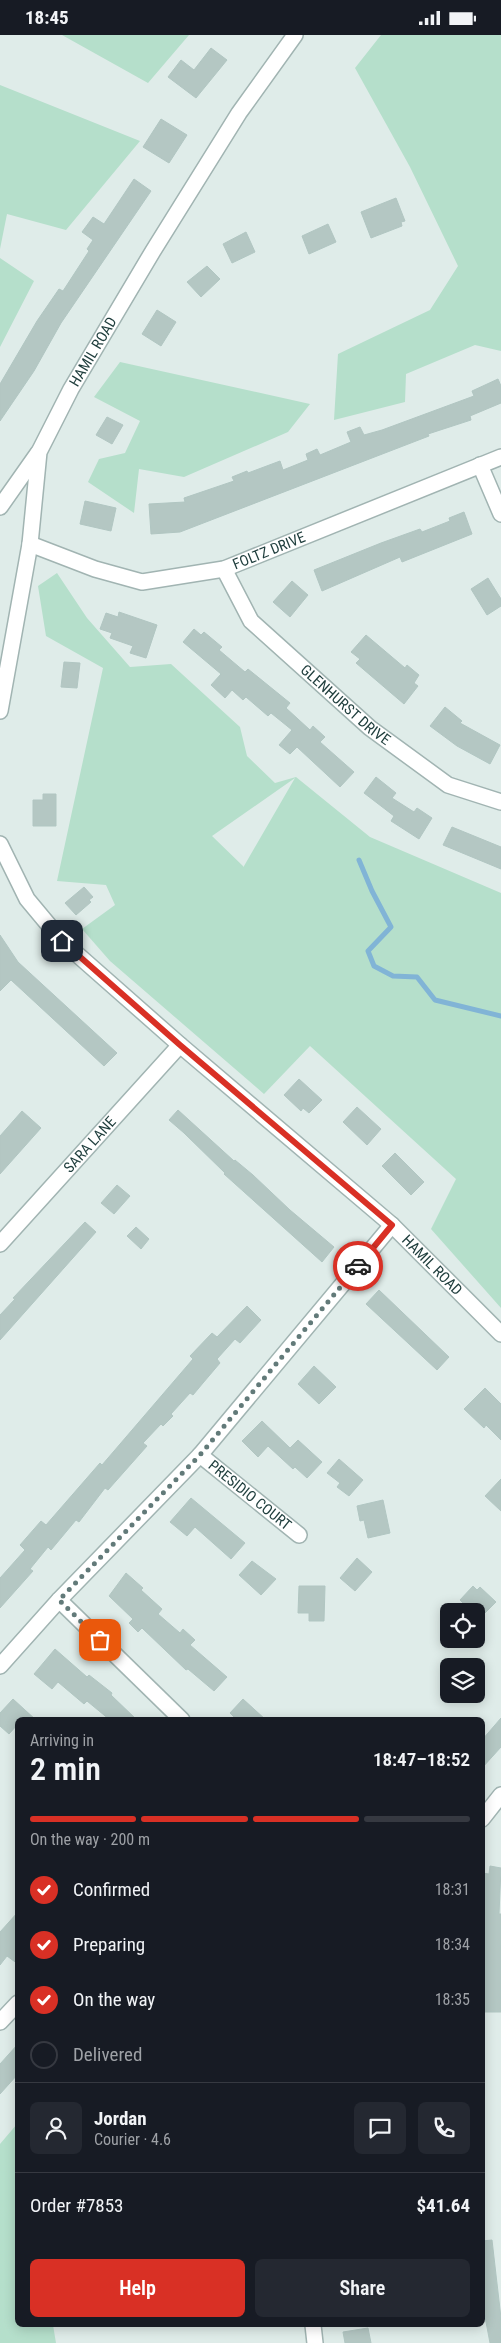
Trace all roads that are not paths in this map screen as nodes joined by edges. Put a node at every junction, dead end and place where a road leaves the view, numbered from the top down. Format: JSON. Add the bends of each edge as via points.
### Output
{"nodes":[{"id":1,"x":295,"y":35,"type":"edge"},
{"id":2,"x":39,"y":452,"type":"junction"},
{"id":3,"x":501,"y":457,"type":"edge"},
{"id":4,"x":480,"y":465,"type":"junction"},
{"id":5,"x":0,"y":507,"type":"edge"},
{"id":6,"x":501,"y":514,"type":"edge"},
{"id":7,"x":30,"y":544,"type":"junction"},
{"id":8,"x":224,"y":569,"type":"junction"},
{"id":9,"x":0,"y":711,"type":"edge"},
{"id":10,"x":501,"y":802,"type":"edge"},
{"id":11,"x":0,"y":844,"type":"edge"},
{"id":12,"x":180,"y":1045,"type":"junction"},
{"id":13,"x":392,"y":1225,"type":"junction"},
{"id":14,"x":0,"y":1244,"type":"edge"},
{"id":15,"x":501,"y":1334,"type":"edge"},
{"id":16,"x":200,"y":1455,"type":"junction"},
{"id":17,"x":299,"y":1535,"type":"dead end"},
{"id":18,"x":59,"y":1600,"type":"junction"},
{"id":19,"x":0,"y":1666,"type":"edge"},
{"id":20,"x":179,"y":1717,"type":"edge"},
{"id":21,"x":501,"y":1795,"type":"edge"},
{"id":22,"x":485,"y":1815,"type":"edge"},
{"id":23,"x":15,"y":2006,"type":"edge"},
{"id":24,"x":0,"y":2022,"type":"edge"},
{"id":25,"x":313,"y":2327,"type":"edge"},
{"id":26,"x":315,"y":2343,"type":"edge"}],
"edges":[{"from":1,"to":2,"type":"street","name":"HAMIL ROAD","via":[[239,113],[153,251],[71,389]]},
{"from":2,"to":5,"type":"street"},
{"from":2,"to":7,"type":"street","name":"HAMIL ROAD"},
{"from":3,"to":4,"type":"street","name":"FOLTZ DRIVE"},
{"from":4,"to":6,"type":"street"},
{"from":4,"to":8,"type":"street","name":"FOLTZ DRIVE"},
{"from":7,"to":8,"type":"street","name":"FOLTZ DRIVE","via":[[95,569],[142,582]]},
{"from":7,"to":9,"type":"street","name":"HAMIL ROAD"},
{"from":8,"to":10,"type":"street","name":"GLENHURST DRIVE","via":[[251,621],[370,728],[448,785]]},
{"from":11,"to":12,"type":"street","name":"HAMIL ROAD","via":[[27,899],[62,941]]},
{"from":12,"to":13,"type":"street","name":"HAMIL ROAD"},
{"from":12,"to":14,"type":"street","name":"SARA LANE"},
{"from":13,"to":15,"type":"street","name":"HAMIL ROAD"},
{"from":13,"to":16,"type":"street"},
{"from":16,"to":17,"type":"street","name":"PRESIDIO COURT"},
{"from":16,"to":18,"type":"street"},
{"from":18,"to":19,"type":"street"},
{"from":18,"to":20,"type":"street"},
{"from":21,"to":22,"type":"street"},
{"from":23,"to":24,"type":"street"},
{"from":25,"to":26,"type":"street"}]}
